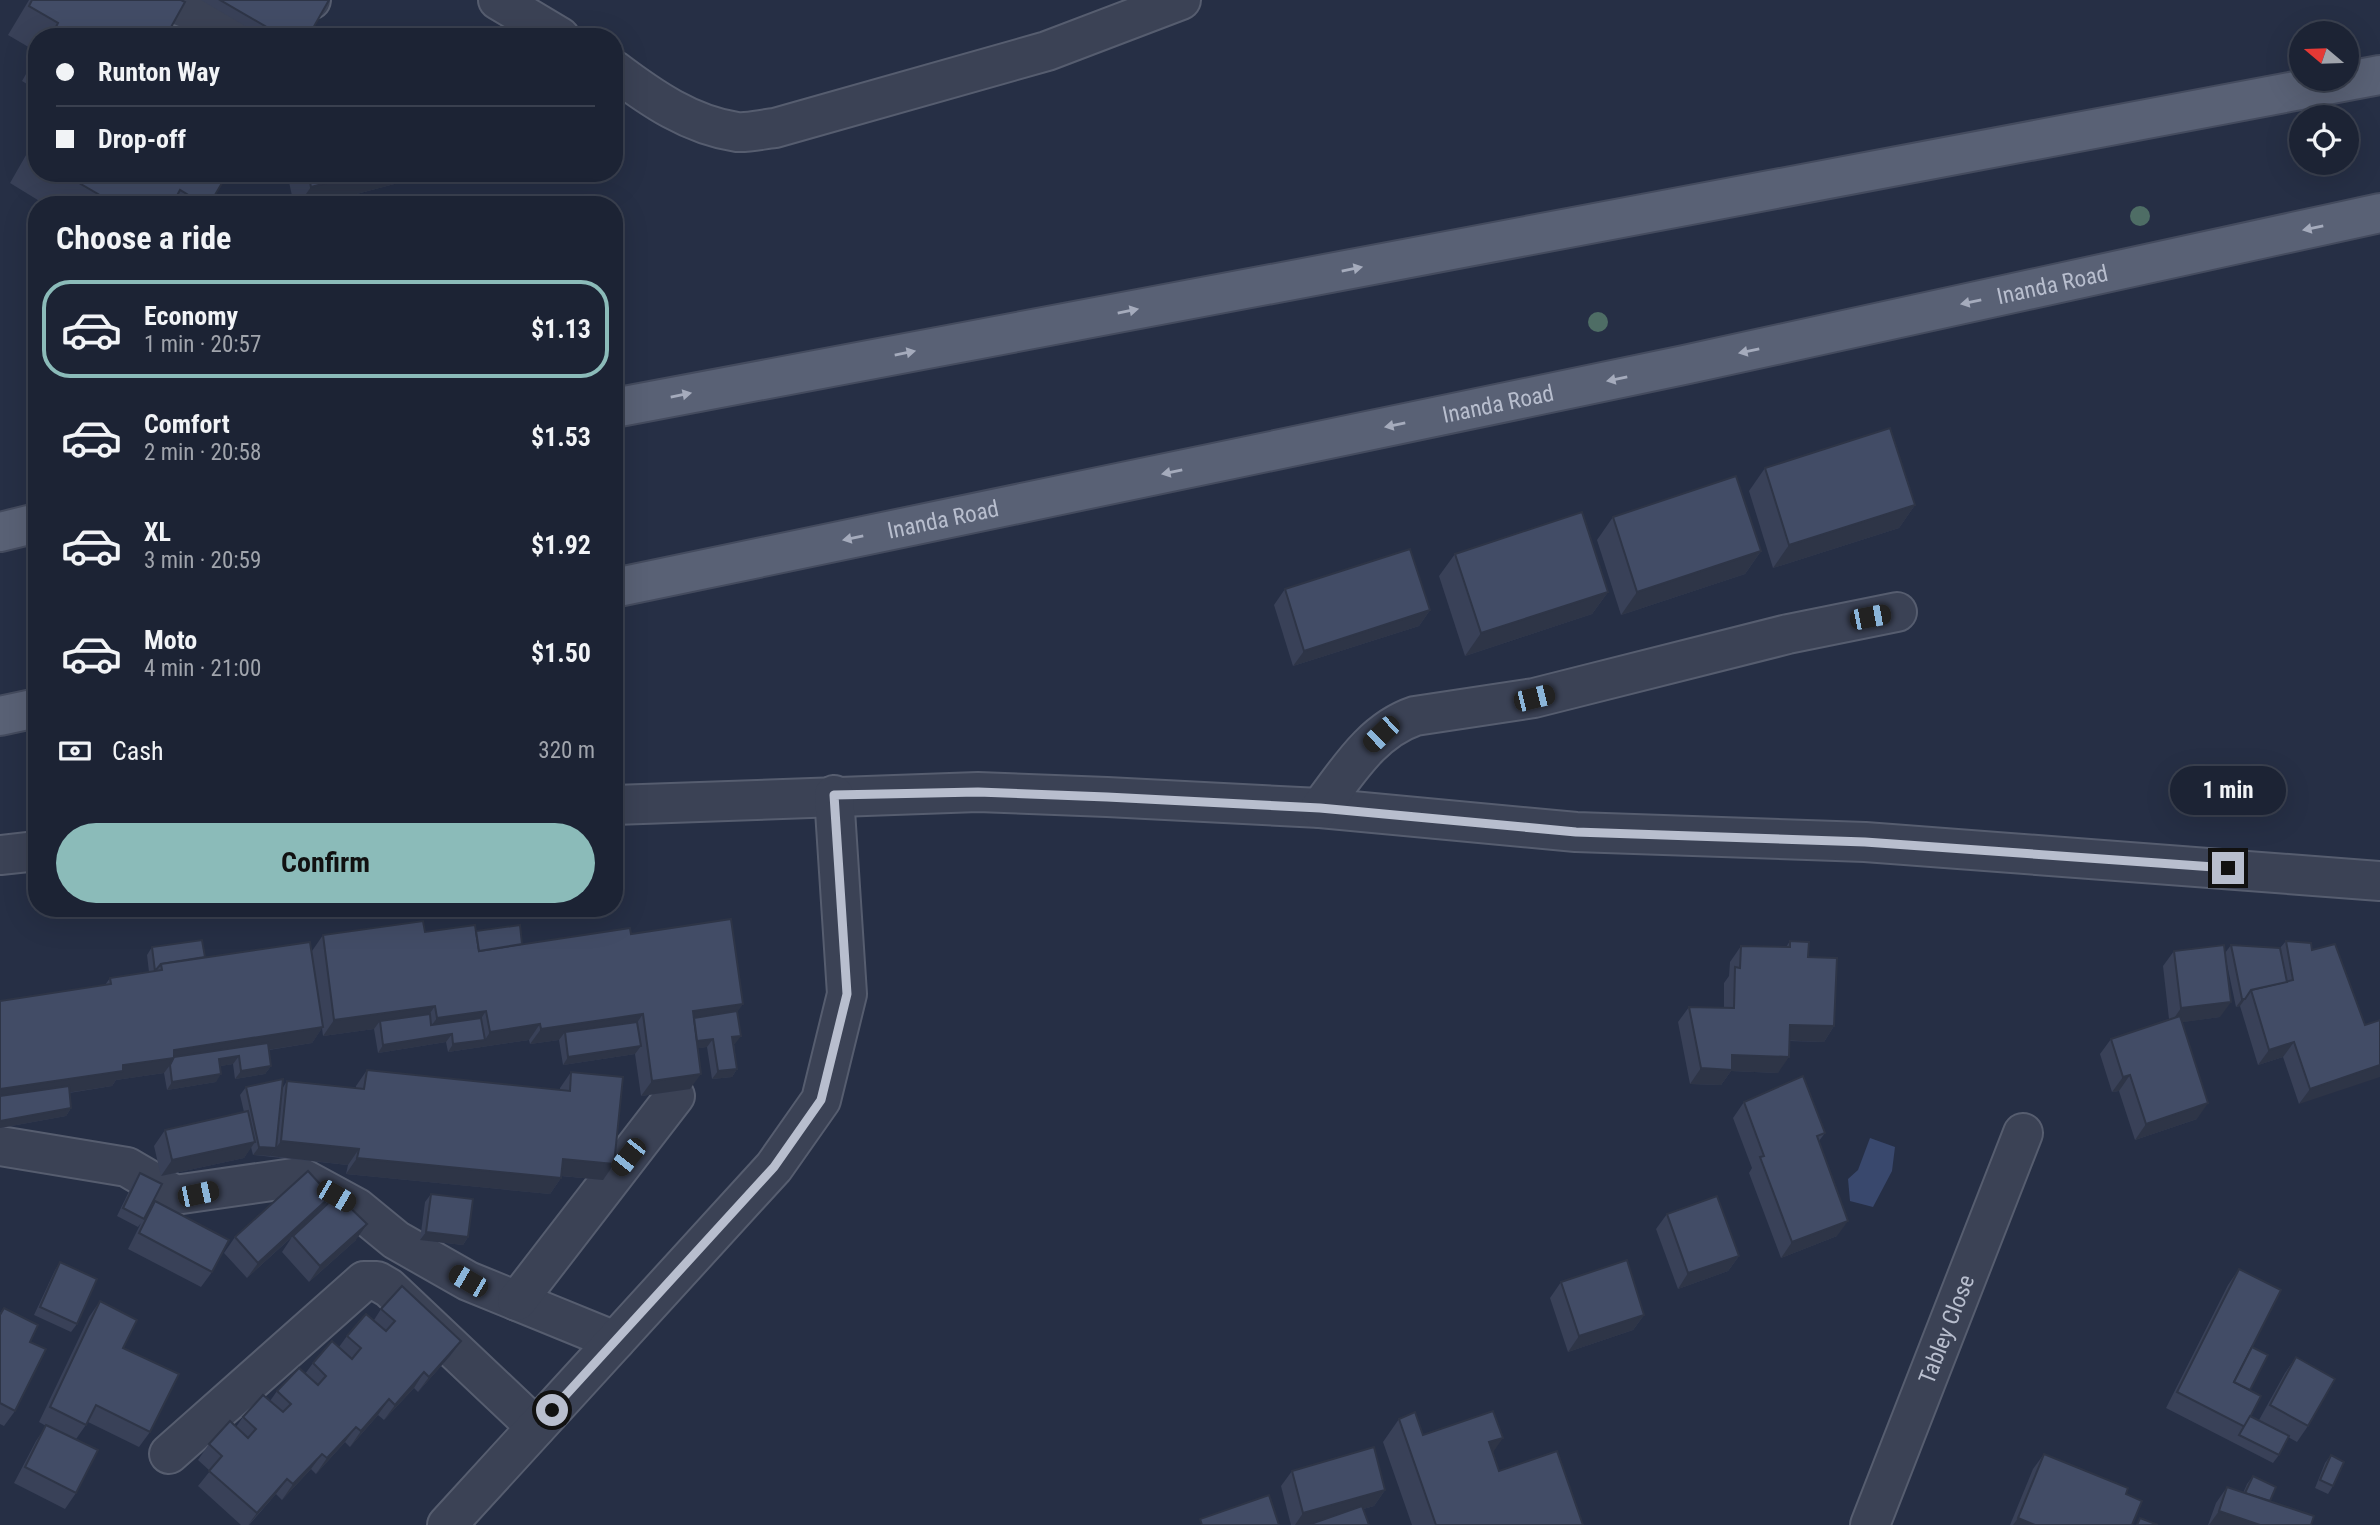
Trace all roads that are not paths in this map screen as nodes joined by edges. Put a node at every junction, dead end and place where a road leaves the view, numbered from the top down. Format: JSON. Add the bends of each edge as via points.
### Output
{"nodes":[{"id":1,"x":164,"y":0,"type":"edge"},
{"id":2,"x":311,"y":0,"type":"edge"},
{"id":3,"x":498,"y":0,"type":"edge"},
{"id":4,"x":1181,"y":0,"type":"edge"},
{"id":5,"x":545,"y":28,"type":"edge"},
{"id":6,"x":2380,"y":75,"type":"edge"},
{"id":7,"x":623,"y":77,"type":"edge"},
{"id":8,"x":2380,"y":213,"type":"edge"},
{"id":9,"x":623,"y":406,"type":"edge"},
{"id":10,"x":28,"y":525,"type":"edge"},
{"id":11,"x":0,"y":532,"type":"edge"},
{"id":12,"x":623,"y":586,"type":"edge"},
{"id":13,"x":1897,"y":612,"type":"dead end"},
{"id":14,"x":28,"y":710,"type":"edge"},
{"id":15,"x":0,"y":716,"type":"edge"},
{"id":16,"x":834,"y":795,"type":"junction"},
{"id":17,"x":623,"y":805,"type":"edge"},
{"id":18,"x":1320,"y":808,"type":"junction"},
{"id":19,"x":28,"y":852,"type":"edge"},
{"id":20,"x":0,"y":855,"type":"edge"},
{"id":21,"x":2380,"y":881,"type":"edge"},
{"id":22,"x":676,"y":1096,"type":"edge"},
{"id":23,"x":2023,"y":1133,"type":"dead end"},
{"id":24,"x":0,"y":1146,"type":"edge"},
{"id":25,"x":517,"y":1301,"type":"junction"},
{"id":26,"x":615,"y":1341,"type":"junction"},
{"id":27,"x":536,"y":1427,"type":"junction"},
{"id":28,"x":169,"y":1454,"type":"dead end"},
{"id":29,"x":446,"y":1525,"type":"edge"},
{"id":30,"x":1870,"y":1525,"type":"edge"}],
"edges":[{"from":1,"to":2,"type":"street","via":[[206,16],[260,16]]},
{"from":3,"to":5,"type":"street"},
{"from":4,"to":7,"type":"street","via":[[1047,51],[775,128],[738,132],[693,119],[657,102]]},
{"from":9,"to":6,"type":"main road","one_way":true},
{"from":8,"to":12,"type":"main road","name":"Inanda Road","one_way":true,"via":[[1684,365]]},
{"from":10,"to":11,"type":"main road"},
{"from":13,"to":18,"type":"street","via":[[1788,634],[1534,698],[1399,721],[1365,750]]},
{"from":14,"to":15,"type":"main road"},
{"from":16,"to":17,"type":"street"},
{"from":16,"to":18,"type":"street","via":[[978,792]]},
{"from":16,"to":26,"type":"street","via":[[847,994],[821,1100],[774,1167]]},
{"from":18,"to":21,"type":"street","via":[[1576,832],[1865,842]]},
{"from":19,"to":20,"type":"street"},
{"from":22,"to":25,"type":"street"},
{"from":23,"to":30,"type":"street","name":"Tabley Close"},
{"from":24,"to":25,"type":"street","via":[[127,1167],[175,1195],[300,1177],[357,1208],[397,1240],[468,1281]]},
{"from":25,"to":26,"type":"street"},
{"from":26,"to":27,"type":"street"},
{"from":27,"to":28,"type":"street","via":[[389,1288],[371,1280],[364,1281]]},
{"from":27,"to":29,"type":"street"}]}
